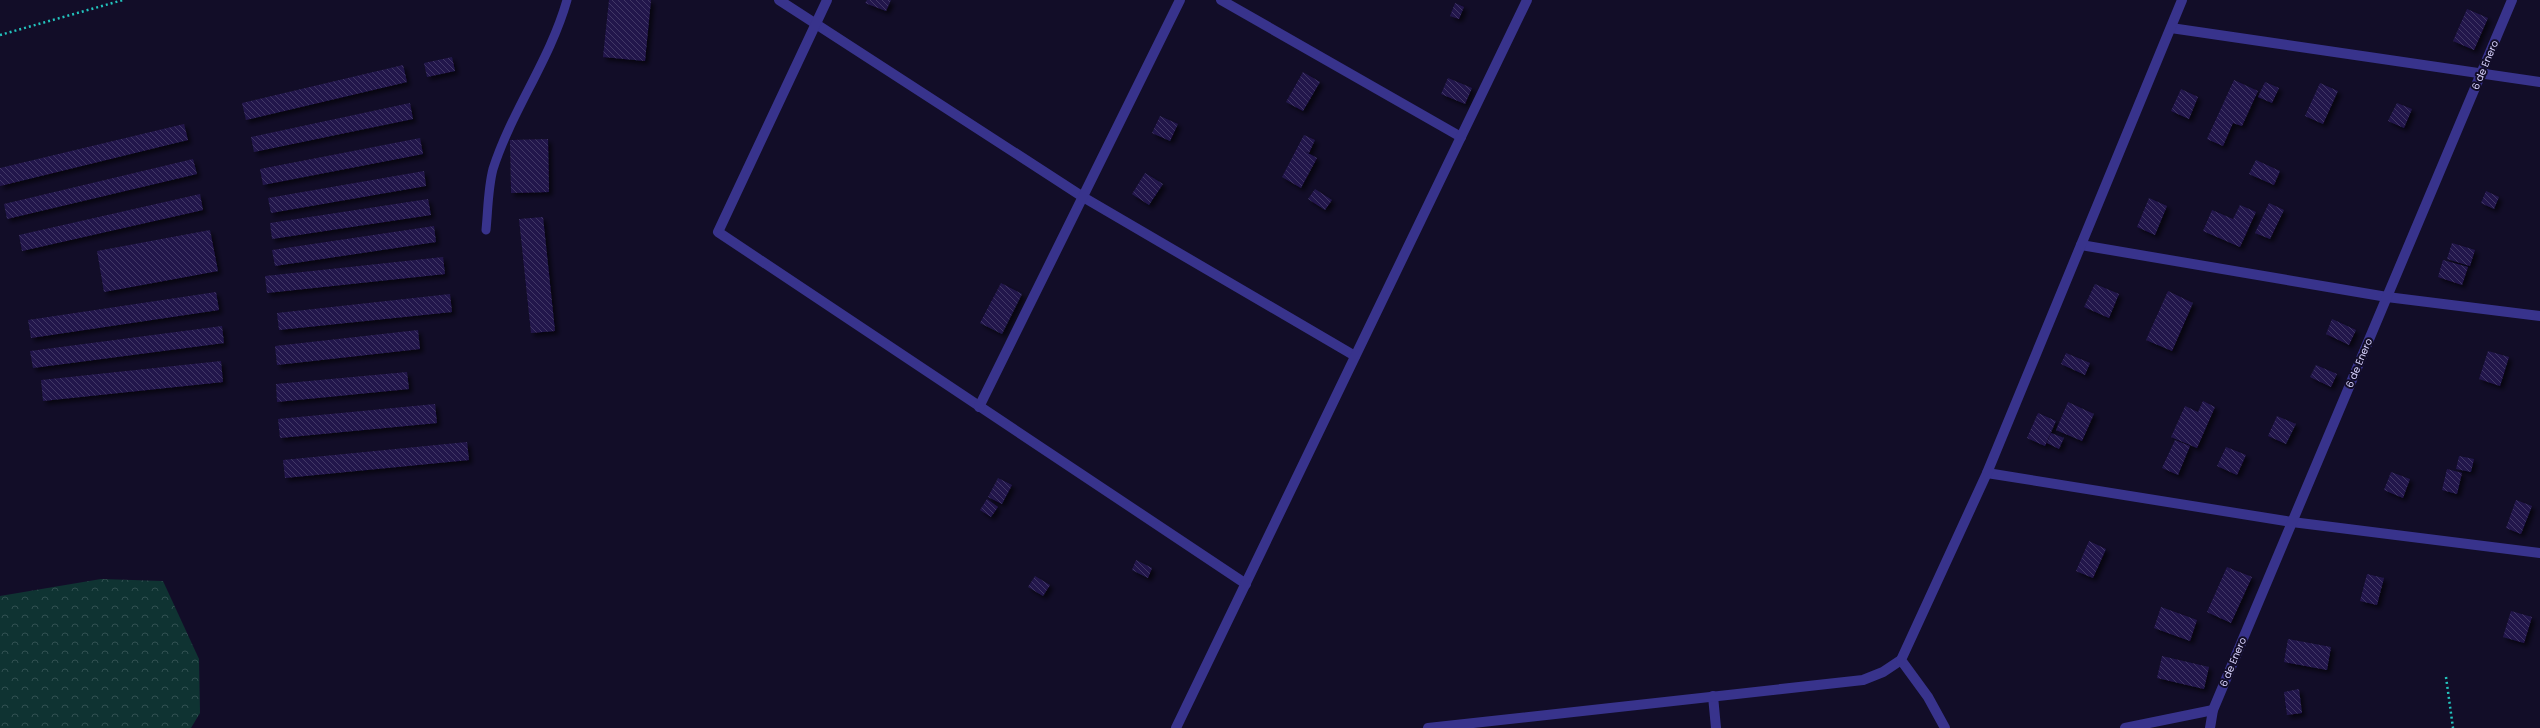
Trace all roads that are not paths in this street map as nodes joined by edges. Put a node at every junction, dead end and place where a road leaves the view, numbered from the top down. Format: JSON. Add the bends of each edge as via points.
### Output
{"nodes":[{"id":1,"x":567,"y":0,"type":"edge"},
{"id":2,"x":779,"y":0,"type":"edge"},
{"id":3,"x":827,"y":0,"type":"edge"},
{"id":4,"x":1180,"y":0,"type":"edge"},
{"id":5,"x":1221,"y":0,"type":"edge"},
{"id":6,"x":1527,"y":0,"type":"edge"},
{"id":7,"x":2182,"y":0,"type":"edge"},
{"id":8,"x":2512,"y":0,"type":"edge"},
{"id":9,"x":815,"y":24,"type":"junction"},
{"id":10,"x":2171,"y":28,"type":"junction"},
{"id":11,"x":2481,"y":72,"type":"junction"},
{"id":12,"x":2540,"y":82,"type":"edge"},
{"id":13,"x":1461,"y":137,"type":"junction"},
{"id":14,"x":1083,"y":197,"type":"junction"},
{"id":15,"x":486,"y":230,"type":"dead end"},
{"id":16,"x":2081,"y":245,"type":"junction"},
{"id":17,"x":2387,"y":297,"type":"junction"},
{"id":18,"x":2540,"y":316,"type":"edge"},
{"id":19,"x":1355,"y":356,"type":"junction"},
{"id":20,"x":980,"y":407,"type":"junction"},
{"id":21,"x":1987,"y":473,"type":"junction"},
{"id":22,"x":2292,"y":522,"type":"junction"},
{"id":23,"x":2540,"y":554,"type":"edge"},
{"id":24,"x":1246,"y":584,"type":"junction"},
{"id":25,"x":1902,"y":660,"type":"junction"},
{"id":26,"x":1713,"y":696,"type":"junction"},
{"id":27,"x":2213,"y":710,"type":"junction"},
{"id":28,"x":1462,"y":726,"type":"edge"},
{"id":29,"x":1176,"y":728,"type":"edge"},
{"id":30,"x":1428,"y":728,"type":"edge"},
{"id":31,"x":1716,"y":728,"type":"edge"},
{"id":32,"x":1945,"y":728,"type":"edge"},
{"id":33,"x":2125,"y":728,"type":"edge"},
{"id":34,"x":2210,"y":728,"type":"edge"}],
"edges":[{"from":1,"to":15,"type":"lane","via":[[559,29],[544,64],[516,113],[493,170]]},
{"from":2,"to":9,"type":"street"},
{"from":3,"to":9,"type":"street"},
{"from":4,"to":14,"type":"street"},
{"from":5,"to":13,"type":"street"},
{"from":6,"to":13,"type":"street"},
{"from":7,"to":10,"type":"street"},
{"from":8,"to":11,"type":"street","name":"6 de Enero"},
{"from":9,"to":14,"type":"street"},
{"from":9,"to":20,"type":"street","via":[[718,232]]},
{"from":10,"to":11,"type":"street"},
{"from":10,"to":16,"type":"street"},
{"from":11,"to":12,"type":"street"},
{"from":11,"to":17,"type":"street","name":"6 de Enero"},
{"from":13,"to":19,"type":"street"},
{"from":14,"to":19,"type":"street"},
{"from":14,"to":20,"type":"street"},
{"from":16,"to":17,"type":"street"},
{"from":16,"to":21,"type":"street"},
{"from":17,"to":18,"type":"street"},
{"from":17,"to":22,"type":"street","name":"6 de Enero"},
{"from":19,"to":24,"type":"street"},
{"from":20,"to":24,"type":"street"},
{"from":21,"to":22,"type":"street"},
{"from":21,"to":25,"type":"street"},
{"from":22,"to":23,"type":"street"},
{"from":22,"to":27,"type":"street","name":"6 de Enero"},
{"from":24,"to":29,"type":"street"},
{"from":25,"to":26,"type":"street","via":[[1883,672],[1863,680]]},
{"from":25,"to":32,"type":"street","via":[[1928,696]]},
{"from":26,"to":28,"type":"street"},
{"from":26,"to":31,"type":"street"},
{"from":27,"to":33,"type":"street"},
{"from":27,"to":34,"type":"street","name":"6 de Enero"},
{"from":28,"to":30,"type":"street"}]}
